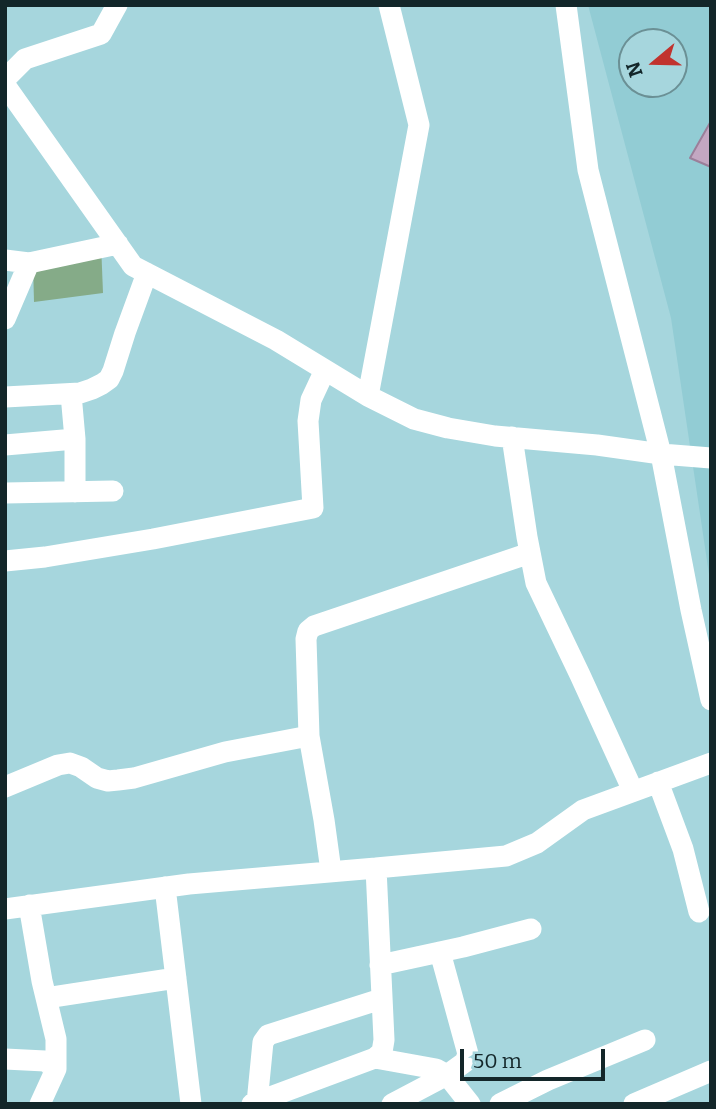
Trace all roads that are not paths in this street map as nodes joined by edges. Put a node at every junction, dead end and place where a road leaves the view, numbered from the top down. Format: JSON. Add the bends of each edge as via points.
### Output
{"nodes":[{"id":1,"x":117,"y":5,"type":"edge"},
{"id":2,"x":389,"y":5,"type":"edge"},
{"id":3,"x":566,"y":5,"type":"edge"},
{"id":4,"x":7,"y":88,"type":"edge"},
{"id":5,"x":118,"y":244,"type":"junction"},
{"id":6,"x":5,"y":260,"type":"edge"},
{"id":7,"x":29,"y":263,"type":"junction"},
{"id":8,"x":147,"y":273,"type":"junction"},
{"id":9,"x":5,"y":319,"type":"edge"},
{"id":10,"x":325,"y":370,"type":"junction"},
{"id":11,"x":71,"y":394,"type":"junction"},
{"id":12,"x":368,"y":396,"type":"junction"},
{"id":13,"x":5,"y":397,"type":"edge"},
{"id":14,"x":512,"y":437,"type":"junction"},
{"id":15,"x":75,"y":439,"type":"junction"},
{"id":16,"x":5,"y":445,"type":"edge"},
{"id":17,"x":661,"y":454,"type":"junction"},
{"id":18,"x":711,"y":458,"type":"edge"},
{"id":19,"x":113,"y":491,"type":"dead end"},
{"id":20,"x":75,"y":492,"type":"junction"},
{"id":21,"x":5,"y":494,"type":"edge"},
{"id":22,"x":530,"y":553,"type":"junction"},
{"id":23,"x":5,"y":561,"type":"edge"},
{"id":24,"x":711,"y":700,"type":"edge"},
{"id":25,"x":309,"y":736,"type":"junction"},
{"id":26,"x":711,"y":763,"type":"edge"},
{"id":27,"x":658,"y":782,"type":"junction"},
{"id":28,"x":5,"y":787,"type":"edge"},
{"id":29,"x":633,"y":791,"type":"junction"},
{"id":30,"x":376,"y":868,"type":"junction"},
{"id":31,"x":331,"y":871,"type":"junction"},
{"id":32,"x":164,"y":887,"type":"junction"},
{"id":33,"x":29,"y":905,"type":"junction"},
{"id":34,"x":5,"y":909,"type":"edge"},
{"id":35,"x":699,"y":912,"type":"dead end"},
{"id":36,"x":531,"y":929,"type":"dead end"},
{"id":37,"x":440,"y":952,"type":"junction"},
{"id":38,"x":380,"y":965,"type":"junction"},
{"id":39,"x":176,"y":978,"type":"junction"},
{"id":40,"x":46,"y":998,"type":"junction"},
{"id":41,"x":381,"y":999,"type":"junction"},
{"id":42,"x":645,"y":1040,"type":"dead end"},
{"id":43,"x":375,"y":1058,"type":"junction"},
{"id":44,"x":5,"y":1059,"type":"edge"},
{"id":45,"x":56,"y":1069,"type":"junction"},
{"id":46,"x":711,"y":1072,"type":"edge"},
{"id":47,"x":447,"y":1075,"type":"junction"},
{"id":48,"x":40,"y":1104,"type":"edge"},
{"id":49,"x":191,"y":1104,"type":"edge"},
{"id":50,"x":255,"y":1104,"type":"edge"},
{"id":51,"x":392,"y":1104,"type":"edge"},
{"id":52,"x":470,"y":1104,"type":"edge"},
{"id":53,"x":500,"y":1104,"type":"edge"},
{"id":54,"x":634,"y":1104,"type":"edge"}],
"edges":[{"from":1,"to":4,"type":"street","via":[[101,34],[25,59]]},
{"from":2,"to":12,"type":"street","via":[[419,125]]},
{"from":3,"to":17,"type":"street","via":[[588,170]]},
{"from":4,"to":5,"type":"street"},
{"from":5,"to":7,"type":"street"},
{"from":5,"to":8,"type":"street","via":[[133,266]]},
{"from":6,"to":7,"type":"street"},
{"from":7,"to":9,"type":"street"},
{"from":8,"to":10,"type":"street"},
{"from":8,"to":11,"type":"street","via":[[108,379]]},
{"from":10,"to":12,"type":"street"},
{"from":10,"to":23,"type":"street","via":[[311,400],[308,421],[313,508]]},
{"from":11,"to":13,"type":"street"},
{"from":11,"to":15,"type":"street"},
{"from":12,"to":14,"type":"street","via":[[414,419]]},
{"from":14,"to":17,"type":"street"},
{"from":14,"to":22,"type":"street"},
{"from":15,"to":16,"type":"street"},
{"from":15,"to":20,"type":"street"},
{"from":17,"to":18,"type":"street"},
{"from":17,"to":24,"type":"street"},
{"from":19,"to":20,"type":"street"},
{"from":20,"to":21,"type":"street"},
{"from":22,"to":25,"type":"street","via":[[314,626],[306,639]]},
{"from":22,"to":29,"type":"street","via":[[536,583]]},
{"from":25,"to":28,"type":"street","via":[[118,780],[97,778],[70,763],[58,765]]},
{"from":25,"to":31,"type":"street"},
{"from":26,"to":27,"type":"street"},
{"from":27,"to":29,"type":"street"},
{"from":27,"to":35,"type":"street","via":[[683,849]]},
{"from":29,"to":30,"type":"street","via":[[583,810],[537,843],[506,856]]},
{"from":30,"to":31,"type":"street"},
{"from":30,"to":38,"type":"street"},
{"from":31,"to":32,"type":"street"},
{"from":32,"to":33,"type":"street"},
{"from":32,"to":39,"type":"street"},
{"from":33,"to":34,"type":"street"},
{"from":33,"to":40,"type":"street"},
{"from":36,"to":37,"type":"street"},
{"from":37,"to":38,"type":"street"},
{"from":37,"to":47,"type":"street","via":[[468,1054],[465,1062]]},
{"from":38,"to":41,"type":"street"},
{"from":39,"to":40,"type":"street"},
{"from":39,"to":49,"type":"street"},
{"from":40,"to":45,"type":"street","via":[[56,1039]]},
{"from":41,"to":43,"type":"street","via":[[384,1040],[382,1052]]},
{"from":41,"to":50,"type":"street","via":[[268,1035],[263,1042]]},
{"from":42,"to":53,"type":"street"},
{"from":43,"to":47,"type":"street"},
{"from":43,"to":50,"type":"street"},
{"from":44,"to":45,"type":"street","via":[[45,1061]]},
{"from":45,"to":48,"type":"street"},
{"from":46,"to":54,"type":"street"},
{"from":47,"to":51,"type":"street"},
{"from":47,"to":52,"type":"street"}]}
